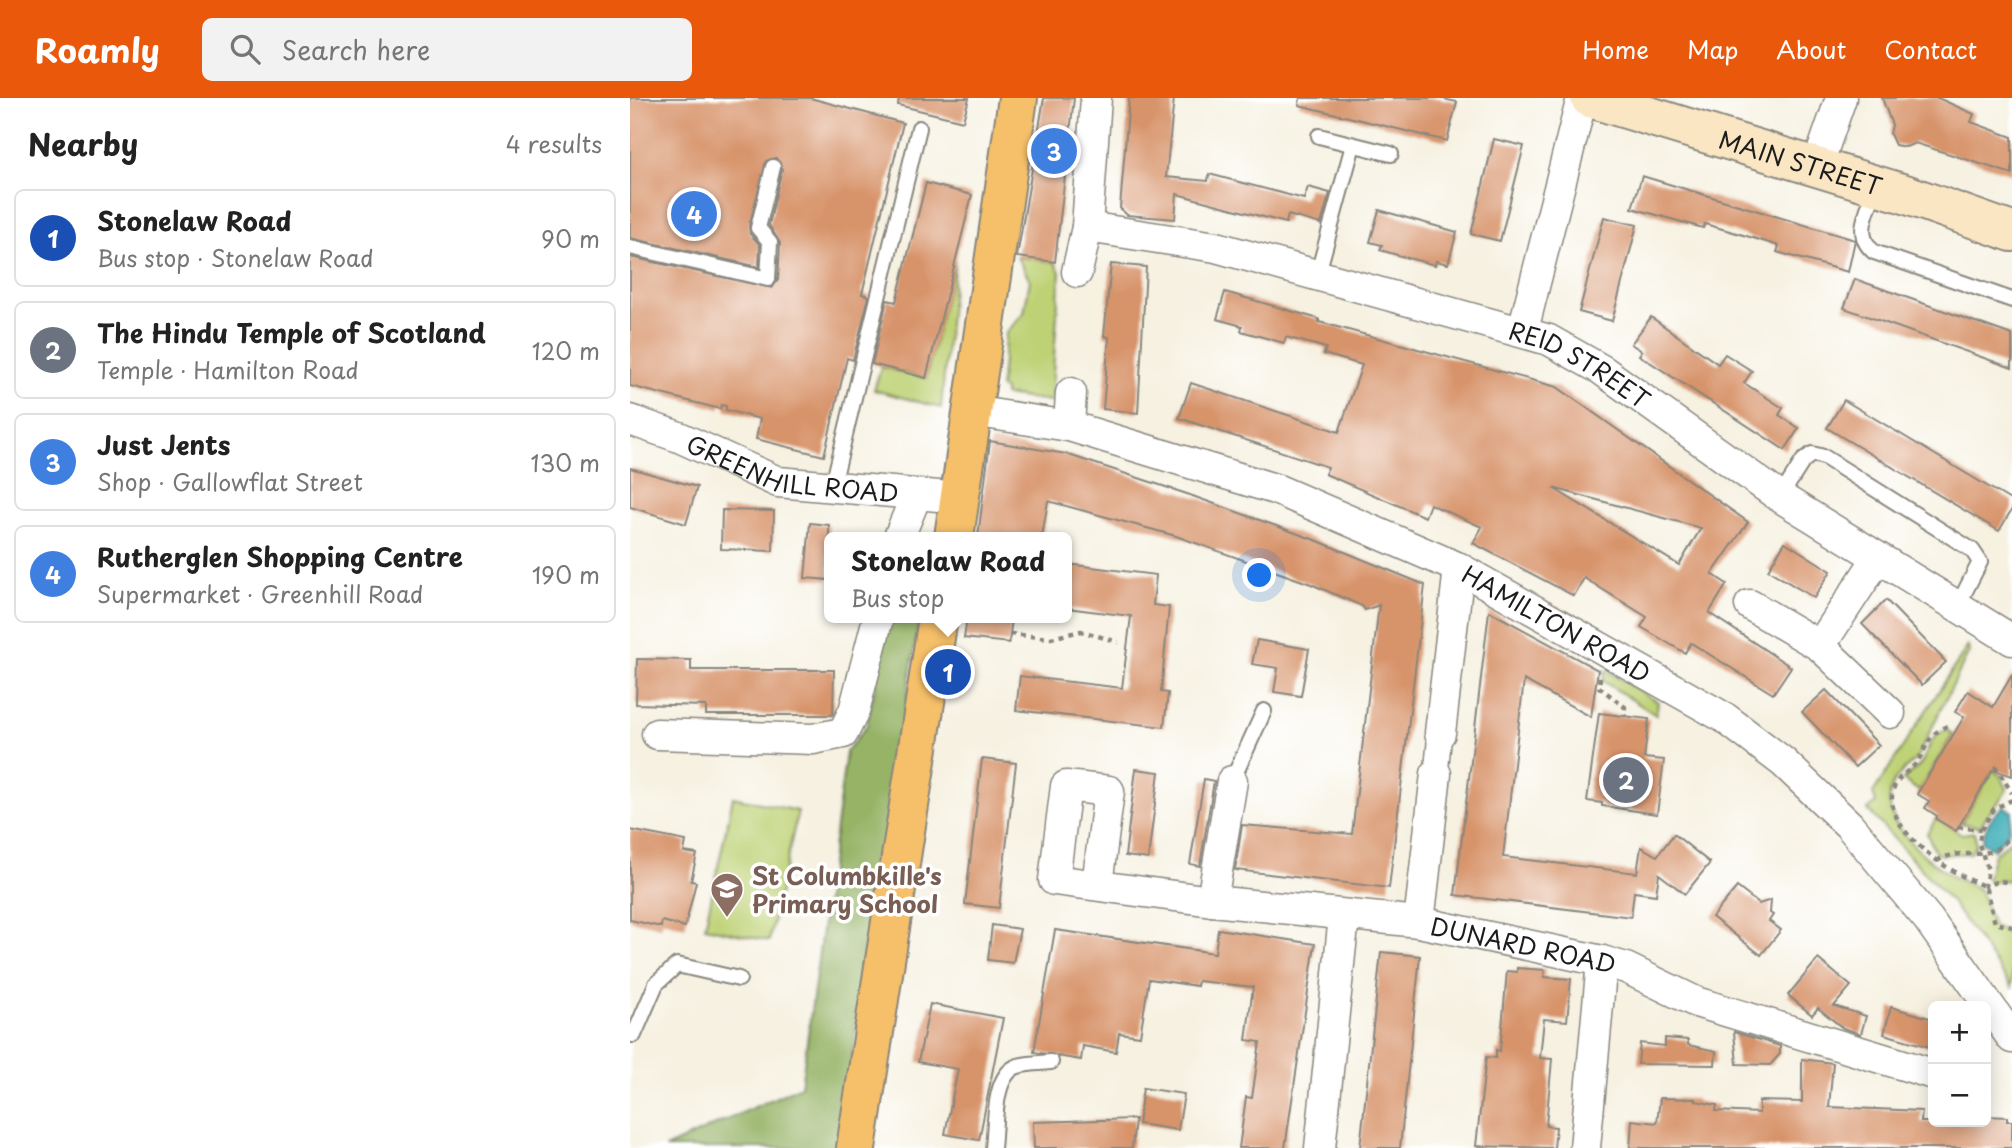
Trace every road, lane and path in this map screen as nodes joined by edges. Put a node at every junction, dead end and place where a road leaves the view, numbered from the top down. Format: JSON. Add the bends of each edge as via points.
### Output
{"nodes":[{"id":1,"x":1096,"y":98,"type":"edge"},
{"id":2,"x":1582,"y":98,"type":"edge"},
{"id":3,"x":1590,"y":98,"type":"edge"},
{"id":4,"x":1841,"y":98,"type":"edge"},
{"id":5,"x":1013,"y":110,"type":"edge"},
{"id":6,"x":919,"y":128,"type":"dead end"},
{"id":7,"x":1320,"y":136,"type":"dead end"},
{"id":8,"x":1353,"y":145,"type":"junction"},
{"id":9,"x":1391,"y":153,"type":"dead end"},
{"id":10,"x":773,"y":167,"type":"dead end"},
{"id":11,"x":1817,"y":167,"type":"junction"},
{"id":12,"x":1877,"y":186,"type":"junction"},
{"id":13,"x":1087,"y":227,"type":"junction"},
{"id":14,"x":2012,"y":232,"type":"edge"},
{"id":15,"x":630,"y":247,"type":"edge"},
{"id":16,"x":1077,"y":272,"type":"dead end"},
{"id":17,"x":1318,"y":273,"type":"junction"},
{"id":18,"x":2012,"y":300,"type":"edge"},
{"id":19,"x":1523,"y":330,"type":"junction"},
{"id":20,"x":1071,"y":393,"type":"dead end"},
{"id":21,"x":972,"y":411,"type":"junction"},
{"id":22,"x":630,"y":420,"type":"edge"},
{"id":23,"x":1069,"y":426,"type":"junction"},
{"id":24,"x":832,"y":489,"type":"junction"},
{"id":25,"x":916,"y":496,"type":"junction"},
{"id":26,"x":1780,"y":497,"type":"junction"},
{"id":27,"x":961,"y":498,"type":"junction"},
{"id":28,"x":901,"y":532,"type":"edge"},
{"id":29,"x":955,"y":532,"type":"edge"},
{"id":30,"x":1877,"y":559,"type":"junction"},
{"id":31,"x":1459,"y":568,"type":"junction"},
{"id":32,"x":1750,"y":605,"type":"dead end"},
{"id":33,"x":1957,"y":607,"type":"junction"},
{"id":34,"x":877,"y":623,"type":"edge"},
{"id":35,"x":938,"y":623,"type":"edge"},
{"id":36,"x":1010,"y":634,"type":"dead end"},
{"id":37,"x":2012,"y":640,"type":"edge"},
{"id":38,"x":1118,"y":642,"type":"dead end"},
{"id":39,"x":1820,"y":646,"type":"junction"},
{"id":40,"x":1611,"y":696,"type":"dead end"},
{"id":41,"x":1264,"y":711,"type":"dead end"},
{"id":42,"x":1890,"y":713,"type":"dead end"},
{"id":43,"x":1624,"y":716,"type":"dead end"},
{"id":44,"x":1947,"y":726,"type":"dead end"},
{"id":45,"x":1440,"y":733,"type":"joint"},
{"id":46,"x":657,"y":734,"type":"dead end"},
{"id":47,"x":1995,"y":766,"type":"dead end"},
{"id":48,"x":1436,"y":774,"type":"joint"},
{"id":49,"x":1232,"y":781,"type":"joint"},
{"id":50,"x":2012,"y":793,"type":"edge"},
{"id":51,"x":2012,"y":800,"type":"edge"},
{"id":52,"x":1958,"y":827,"type":"dead end"},
{"id":53,"x":1981,"y":830,"type":"junction"},
{"id":54,"x":2012,"y":834,"type":"edge"},
{"id":55,"x":1981,"y":856,"type":"junction"},
{"id":56,"x":1937,"y":861,"type":"junction"},
{"id":57,"x":2006,"y":882,"type":"dead end"},
{"id":58,"x":1097,"y":885,"type":"dead end"},
{"id":59,"x":1985,"y":886,"type":"junction"},
{"id":60,"x":1212,"y":901,"type":"junction"},
{"id":61,"x":1345,"y":915,"type":"junction"},
{"id":62,"x":1419,"y":922,"type":"junction"},
{"id":63,"x":2012,"y":928,"type":"edge"},
{"id":64,"x":1602,"y":961,"type":"junction"},
{"id":65,"x":739,"y":979,"type":"dead end"},
{"id":66,"x":1980,"y":1001,"type":"edge"},
{"id":67,"x":1991,"y":1014,"type":"edge"},
{"id":68,"x":630,"y":1035,"type":"edge"},
{"id":69,"x":2012,"y":1038,"type":"edge"},
{"id":70,"x":1052,"y":1062,"type":"dead end"},
{"id":71,"x":1928,"y":1072,"type":"edge"},
{"id":72,"x":856,"y":1148,"type":"edge"},
{"id":73,"x":993,"y":1148,"type":"edge"},
{"id":74,"x":1320,"y":1148,"type":"edge"},
{"id":75,"x":1585,"y":1148,"type":"edge"}],
"edges":[{"from":1,"to":13,"type":"street"},
{"from":2,"to":19,"type":"street"},
{"from":3,"to":11,"type":"main road","name":"MAIN STREET"},
{"from":4,"to":11,"type":"street"},
{"from":5,"to":21,"type":"main road"},
{"from":6,"to":24,"type":"lane"},
{"from":7,"to":8,"type":"lane"},
{"from":8,"to":9,"type":"lane"},
{"from":8,"to":17,"type":"lane"},
{"from":10,"to":15,"type":"lane","via":[[758,228],[770,242],[768,279]]},
{"from":11,"to":12,"type":"main road","name":"MAIN STREET"},
{"from":12,"to":14,"type":"main road","name":"MAIN STREET"},
{"from":12,"to":18,"type":"lane","via":[[1861,233],[1864,244],[1874,252]]},
{"from":13,"to":16,"type":"street"},
{"from":13,"to":17,"type":"street","name":"REID STREET","via":[[1216,247]]},
{"from":17,"to":19,"type":"street","name":"REID STREET"},
{"from":19,"to":26,"type":"street","name":"REID STREET","via":[[1602,370]]},
{"from":20,"to":23,"type":"street"},
{"from":21,"to":23,"type":"street","name":"HAMILTON ROAD"},
{"from":21,"to":27,"type":"main road"},
{"from":22,"to":24,"type":"street","name":"GREENHILL ROAD","via":[[778,482]]},
{"from":23,"to":31,"type":"street","name":"HAMILTON ROAD","via":[[1278,490]]},
{"from":24,"to":25,"type":"street","name":"GREENHILL ROAD"},
{"from":25,"to":27,"type":"street","name":"GREENHILL ROAD"},
{"from":25,"to":28,"type":"street"},
{"from":26,"to":30,"type":"street","name":"REID STREET"},
{"from":26,"to":33,"type":"lane","via":[[1803,461],[1812,454],[1824,457],[1972,550],[1980,562]]},
{"from":27,"to":29,"type":"main road"},
{"from":30,"to":33,"type":"street","name":"REID STREET"},
{"from":30,"to":39,"type":"street"},
{"from":31,"to":45,"type":"street"},
{"from":31,"to":66,"type":"street","name":"HAMILTON ROAD","via":[[1725,718],[1783,762],[1849,825],[1928,919]]},
{"from":32,"to":39,"type":"street"},
{"from":33,"to":37,"type":"street","name":"REID STREET"},
{"from":34,"to":46,"type":"street","via":[[854,711],[843,733],[813,739]]},
{"from":35,"to":72,"type":"main road"},
{"from":36,"to":38,"type":"path","via":[[1051,638],[1081,631]]},
{"from":39,"to":42,"type":"street"},
{"from":40,"to":43,"type":"path","via":[[1625,707]]},
{"from":41,"to":49,"type":"lane"},
{"from":44,"to":56,"type":"path","via":[[1926,739],[1921,756],[1901,774],[1891,807],[1900,824]]},
{"from":45,"to":48,"type":"street"},
{"from":47,"to":50,"type":"path"},
{"from":48,"to":62,"type":"street"},
{"from":49,"to":60,"type":"street"},
{"from":51,"to":53,"type":"path","via":[[1994,809]]},
{"from":52,"to":53,"type":"path"},
{"from":53,"to":55,"type":"path"},
{"from":54,"to":55,"type":"path","via":[[1995,851]]},
{"from":55,"to":56,"type":"path","via":[[1947,855]]},
{"from":55,"to":59,"type":"path","via":[[1988,870]]},
{"from":56,"to":59,"type":"path"},
{"from":57,"to":59,"type":"path"},
{"from":58,"to":60,"type":"street","name":"DUNARD ROAD"},
{"from":59,"to":63,"type":"path","via":[[1995,923]]},
{"from":60,"to":61,"type":"street","name":"DUNARD ROAD"},
{"from":61,"to":62,"type":"street","name":"DUNARD ROAD"},
{"from":61,"to":74,"type":"street"},
{"from":62,"to":64,"type":"street","name":"DUNARD ROAD"},
{"from":64,"to":71,"type":"street","name":"DUNARD ROAD","via":[[1696,1002]]},
{"from":64,"to":75,"type":"street"},
{"from":65,"to":68,"type":"lane","via":[[677,965],[656,984],[635,1035]]},
{"from":67,"to":69,"type":"street","name":"HAMILTON ROAD"},
{"from":70,"to":73,"type":"lane","via":[[1016,1066],[1005,1076]]}]}
